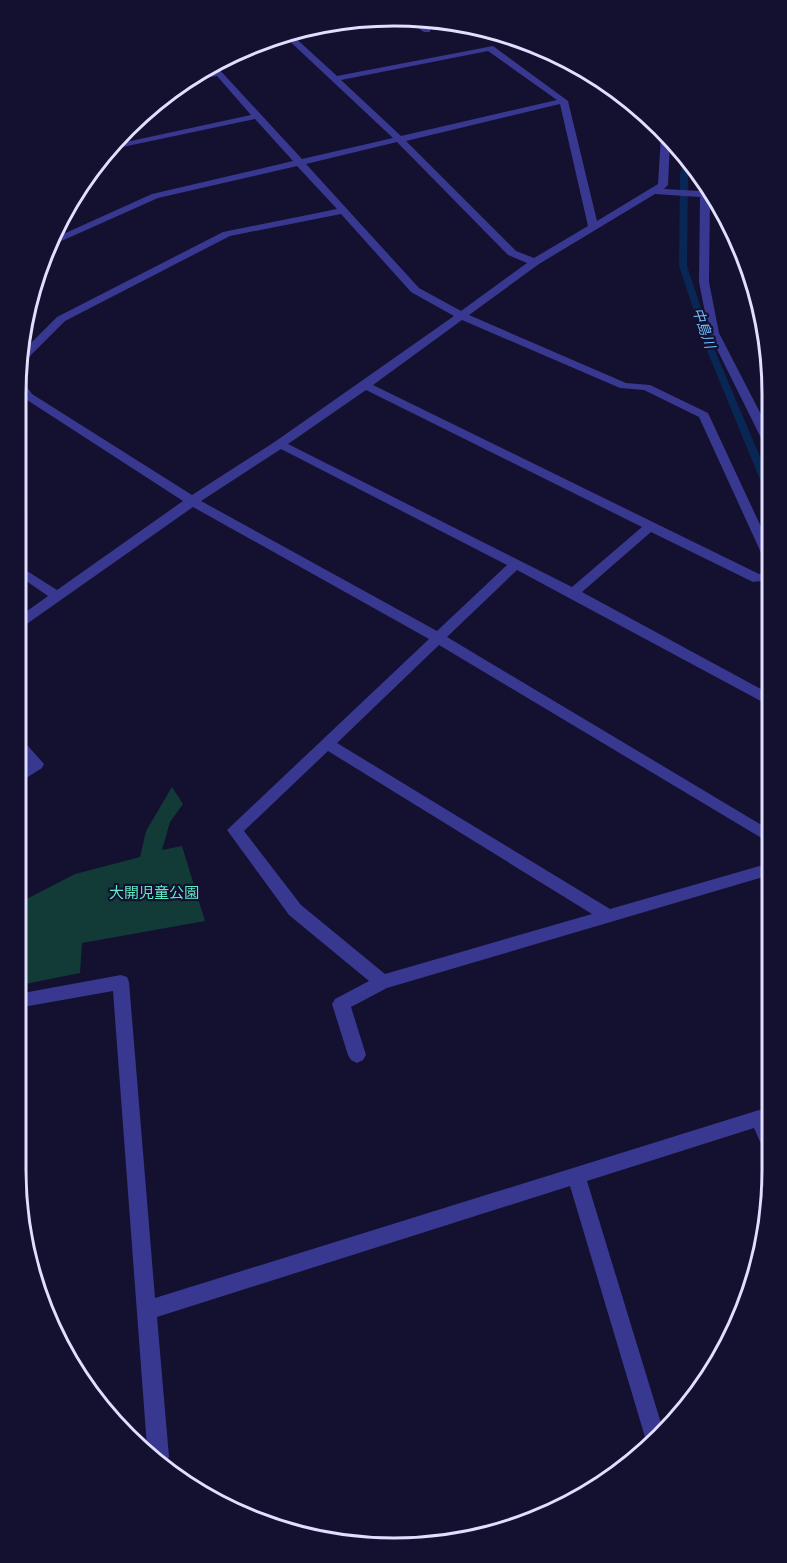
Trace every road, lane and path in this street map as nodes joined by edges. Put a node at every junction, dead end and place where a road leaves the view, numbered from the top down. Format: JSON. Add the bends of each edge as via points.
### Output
{"nodes":[{"id":1,"x":422,"y":26,"type":"edge"},
{"id":2,"x":427,"y":30,"type":"dead end"},
{"id":3,"x":293,"y":40,"type":"edge"},
{"id":4,"x":217,"y":71,"type":"edge"},
{"id":5,"x":334,"y":79,"type":"junction"},
{"id":6,"x":564,"y":101,"type":"junction"},
{"id":7,"x":257,"y":116,"type":"junction"},
{"id":8,"x":399,"y":139,"type":"junction"},
{"id":9,"x":122,"y":145,"type":"edge"},
{"id":10,"x":665,"y":146,"type":"edge"},
{"id":11,"x":299,"y":162,"type":"junction"},
{"id":12,"x":654,"y":191,"type":"junction"},
{"id":13,"x":701,"y":192,"type":"edge"},
{"id":14,"x":704,"y":197,"type":"edge"},
{"id":15,"x":344,"y":211,"type":"junction"},
{"id":16,"x":593,"y":228,"type":"junction"},
{"id":17,"x":60,"y":239,"type":"edge"},
{"id":18,"x":535,"y":262,"type":"junction"},
{"id":19,"x":463,"y":316,"type":"junction"},
{"id":20,"x":28,"y":352,"type":"edge"},
{"id":21,"x":365,"y":386,"type":"junction"},
{"id":22,"x":26,"y":393,"type":"edge"},
{"id":23,"x":762,"y":428,"type":"edge"},
{"id":24,"x":280,"y":444,"type":"junction"},
{"id":25,"x":192,"y":501,"type":"junction"},
{"id":26,"x":650,"y":526,"type":"junction"},
{"id":27,"x":762,"y":542,"type":"edge"},
{"id":28,"x":516,"y":564,"type":"junction"},
{"id":29,"x":26,"y":575,"type":"edge"},
{"id":30,"x":762,"y":578,"type":"edge"},
{"id":31,"x":573,"y":593,"type":"junction"},
{"id":32,"x":57,"y":596,"type":"junction"},
{"id":33,"x":26,"y":618,"type":"edge"},
{"id":34,"x":436,"y":637,"type":"junction"},
{"id":35,"x":762,"y":697,"type":"edge"},
{"id":36,"x":326,"y":743,"type":"junction"},
{"id":37,"x":26,"y":752,"type":"edge"},
{"id":38,"x":26,"y":772,"type":"edge"},
{"id":39,"x":762,"y":832,"type":"edge"},
{"id":40,"x":762,"y":871,"type":"edge"},
{"id":41,"x":606,"y":915,"type":"junction"},
{"id":42,"x":382,"y":982,"type":"junction"},
{"id":43,"x":26,"y":999,"type":"edge"},
{"id":44,"x":357,"y":1055,"type":"dead end"},
{"id":45,"x":762,"y":1125,"type":"edge"},
{"id":46,"x":576,"y":1176,"type":"junction"},
{"id":47,"x":146,"y":1311,"type":"junction"},
{"id":48,"x":653,"y":1431,"type":"edge"},
{"id":49,"x":158,"y":1451,"type":"edge"}],
"edges":[{"from":1,"to":2,"type":"street"},
{"from":3,"to":5,"type":"street"},
{"from":4,"to":7,"type":"street"},
{"from":5,"to":6,"type":"street","via":[[490,48]]},
{"from":5,"to":8,"type":"street"},
{"from":6,"to":8,"type":"street"},
{"from":6,"to":16,"type":"street"},
{"from":7,"to":9,"type":"street"},
{"from":7,"to":11,"type":"street"},
{"from":8,"to":11,"type":"street"},
{"from":8,"to":18,"type":"street","via":[[512,253]]},
{"from":10,"to":12,"type":"street","via":[[663,185]]},
{"from":11,"to":15,"type":"street"},
{"from":11,"to":17,"type":"street","via":[[155,196]]},
{"from":12,"to":13,"type":"street"},
{"from":12,"to":16,"type":"street"},
{"from":14,"to":23,"type":"street","via":[[704,282],[714,333]]},
{"from":15,"to":19,"type":"street","via":[[415,290]]},
{"from":15,"to":20,"type":"street","via":[[227,234],[61,319]]},
{"from":16,"to":18,"type":"street"},
{"from":18,"to":19,"type":"street"},
{"from":19,"to":21,"type":"street"},
{"from":19,"to":27,"type":"street","via":[[624,386],[646,387],[704,415]]},
{"from":21,"to":24,"type":"street"},
{"from":21,"to":26,"type":"street"},
{"from":22,"to":25,"type":"street"},
{"from":24,"to":25,"type":"street"},
{"from":24,"to":28,"type":"street"},
{"from":25,"to":32,"type":"street"},
{"from":25,"to":34,"type":"street"},
{"from":26,"to":30,"type":"street"},
{"from":26,"to":31,"type":"street"},
{"from":28,"to":31,"type":"street"},
{"from":28,"to":34,"type":"street"},
{"from":29,"to":32,"type":"street"},
{"from":31,"to":35,"type":"street"},
{"from":32,"to":33,"type":"street"},
{"from":34,"to":36,"type":"street"},
{"from":34,"to":39,"type":"street"},
{"from":36,"to":41,"type":"street"},
{"from":36,"to":42,"type":"street","via":[[235,830],[295,910]]},
{"from":37,"to":38,"type":"street","via":[[37,764]]},
{"from":40,"to":41,"type":"street"},
{"from":41,"to":42,"type":"street"},
{"from":42,"to":44,"type":"street","via":[[341,1004]]},
{"from":43,"to":47,"type":"street","via":[[121,982]]},
{"from":45,"to":46,"type":"street","via":[[759,1118]]},
{"from":46,"to":47,"type":"street"},
{"from":46,"to":48,"type":"street"},
{"from":47,"to":49,"type":"street"}]}
